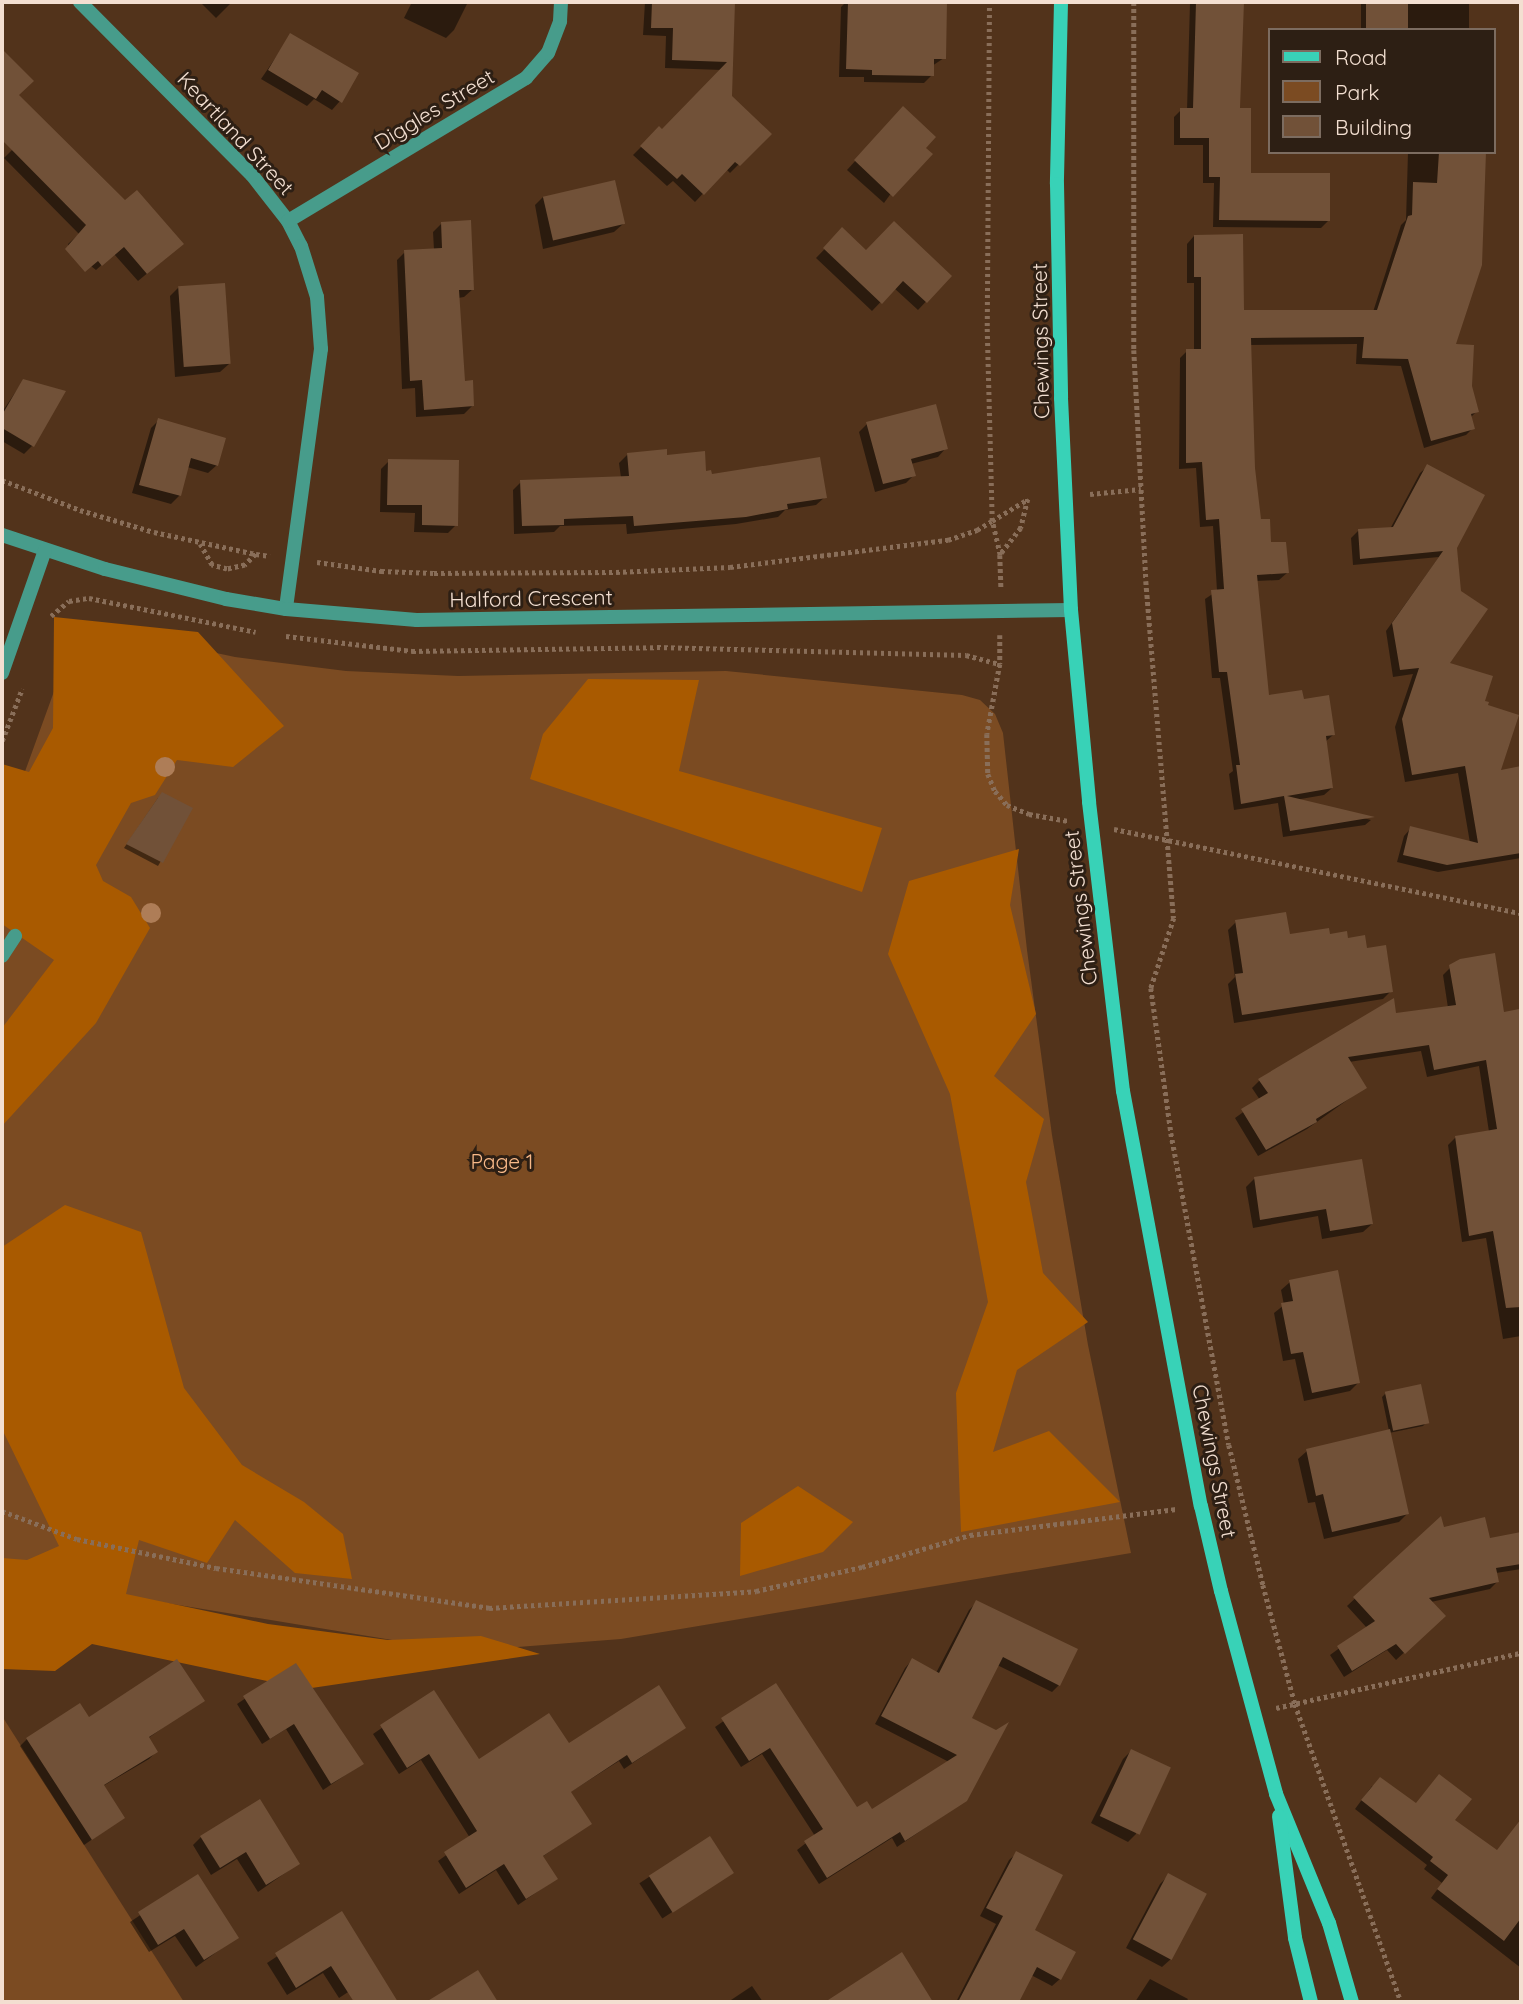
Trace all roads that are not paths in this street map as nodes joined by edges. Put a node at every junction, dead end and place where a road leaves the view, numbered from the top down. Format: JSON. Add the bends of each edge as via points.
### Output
{"nodes":[{"id":1,"x":80,"y":2,"type":"edge"},
{"id":2,"x":561,"y":2,"type":"edge"},
{"id":3,"x":1061,"y":2,"type":"edge"},
{"id":4,"x":288,"y":221,"type":"junction"},
{"id":5,"x":2,"y":535,"type":"edge"},
{"id":6,"x":45,"y":550,"type":"junction"},
{"id":7,"x":286,"y":609,"type":"junction"},
{"id":8,"x":1071,"y":610,"type":"junction"},
{"id":9,"x":2,"y":673,"type":"edge"},
{"id":10,"x":15,"y":936,"type":"dead end"},
{"id":11,"x":2,"y":956,"type":"edge"},
{"id":12,"x":1276,"y":1794,"type":"junction"},
{"id":13,"x":1311,"y":2002,"type":"edge"},
{"id":14,"x":1352,"y":2002,"type":"edge"}],
"edges":[{"from":1,"to":4,"type":"street","name":"Keartland Street","via":[[253,175]]},
{"from":2,"to":4,"type":"street","name":"Diggles Street","via":[[560,21],[548,53],[526,78]]},
{"from":3,"to":8,"type":"street","name":"Chewings Street","via":[[1057,198]]},
{"from":4,"to":7,"type":"street","name":"Keartland Street","via":[[317,297],[321,349]]},
{"from":5,"to":6,"type":"street","name":"Halford Crescent"},
{"from":6,"to":7,"type":"street","name":"Halford Crescent","via":[[226,599]]},
{"from":6,"to":9,"type":"street"},
{"from":7,"to":8,"type":"street","name":"Halford Crescent","via":[[417,620]]},
{"from":8,"to":12,"type":"street","name":"Chewings Street","via":[[1124,1091],[1201,1506]]},
{"from":10,"to":11,"type":"street"},
{"from":12,"to":13,"type":"street","name":"Chewings Street","via":[[1295,1938]]},
{"from":12,"to":14,"type":"street","name":"Chewings Street","via":[[1329,1923]]}]}
